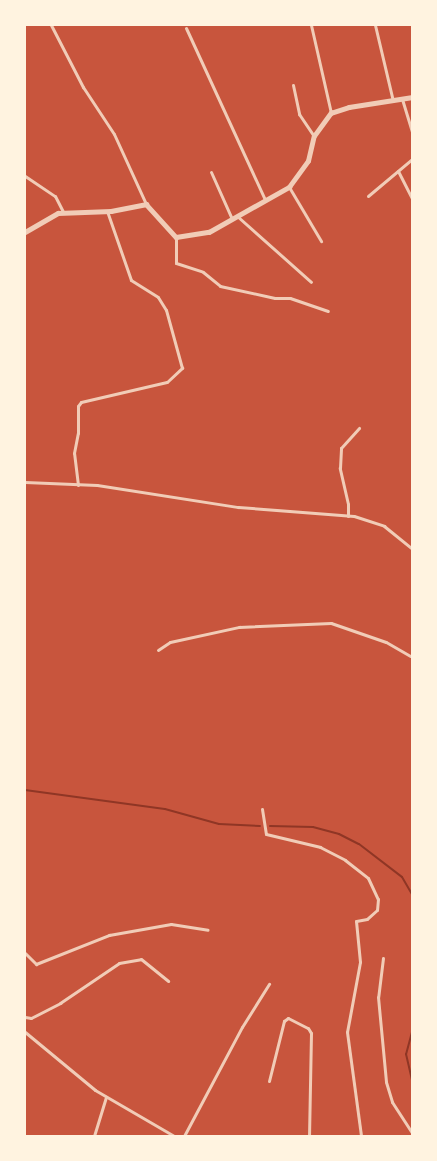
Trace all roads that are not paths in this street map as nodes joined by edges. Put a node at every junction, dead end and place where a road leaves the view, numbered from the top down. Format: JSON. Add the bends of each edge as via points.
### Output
{"nodes":[{"id":1,"x":51,"y":25,"type":"edge"},
{"id":2,"x":311,"y":25,"type":"edge"},
{"id":3,"x":375,"y":25,"type":"edge"},
{"id":4,"x":186,"y":28,"type":"dead end"},
{"id":5,"x":292,"y":85,"type":"dead end"},
{"id":6,"x":412,"y":97,"type":"edge"},
{"id":7,"x":402,"y":100,"type":"junction"},
{"id":8,"x":394,"y":101,"type":"junction"},
{"id":9,"x":332,"y":113,"type":"junction"},
{"id":10,"x":412,"y":132,"type":"edge"},
{"id":11,"x":314,"y":136,"type":"junction"},
{"id":12,"x":412,"y":159,"type":"edge"},
{"id":13,"x":398,"y":171,"type":"junction"},
{"id":14,"x":211,"y":172,"type":"dead end"},
{"id":15,"x":25,"y":176,"type":"edge"},
{"id":16,"x":290,"y":187,"type":"junction"},
{"id":17,"x":368,"y":196,"type":"dead end"},
{"id":18,"x":412,"y":199,"type":"edge"},
{"id":19,"x":265,"y":201,"type":"junction"},
{"id":20,"x":146,"y":204,"type":"junction"},
{"id":21,"x":106,"y":211,"type":"junction"},
{"id":22,"x":63,"y":212,"type":"junction"},
{"id":23,"x":234,"y":218,"type":"junction"},
{"id":24,"x":25,"y":232,"type":"edge"},
{"id":25,"x":176,"y":237,"type":"junction"},
{"id":26,"x":321,"y":241,"type":"dead end"},
{"id":27,"x":311,"y":282,"type":"dead end"},
{"id":28,"x":328,"y":311,"type":"dead end"},
{"id":29,"x":359,"y":428,"type":"dead end"},
{"id":30,"x":25,"y":482,"type":"edge"},
{"id":31,"x":78,"y":484,"type":"junction"},
{"id":32,"x":348,"y":516,"type":"junction"},
{"id":33,"x":412,"y":549,"type":"edge"},
{"id":34,"x":412,"y":643,"type":"edge"},
{"id":35,"x":158,"y":650,"type":"dead end"},
{"id":36,"x":411,"y":655,"type":"edge"},
{"id":37,"x":412,"y":678,"type":"edge"},
{"id":38,"x":262,"y":809,"type":"dead end"},
{"id":39,"x":208,"y":930,"type":"dead end"},
{"id":40,"x":25,"y":953,"type":"edge"},
{"id":41,"x":383,"y":958,"type":"dead end"},
{"id":42,"x":168,"y":981,"type":"dead end"},
{"id":43,"x":269,"y":984,"type":"dead end"},
{"id":44,"x":25,"y":1017,"type":"edge"},
{"id":45,"x":25,"y":1032,"type":"edge"},
{"id":46,"x":269,"y":1081,"type":"dead end"},
{"id":47,"x":106,"y":1098,"type":"junction"},
{"id":48,"x":412,"y":1133,"type":"edge"},
{"id":49,"x":94,"y":1136,"type":"edge"},
{"id":50,"x":174,"y":1136,"type":"edge"},
{"id":51,"x":184,"y":1136,"type":"edge"},
{"id":52,"x":309,"y":1136,"type":"edge"},
{"id":53,"x":361,"y":1136,"type":"edge"}],
"edges":[{"from":1,"to":20,"type":"street","via":[[82,87],[114,134]]},
{"from":2,"to":9,"type":"street"},
{"from":3,"to":8,"type":"street"},
{"from":4,"to":19,"type":"street"},
{"from":5,"to":11,"type":"street","via":[[299,114]]},
{"from":6,"to":7,"type":"street"},
{"from":7,"to":8,"type":"street"},
{"from":7,"to":10,"type":"street"},
{"from":8,"to":9,"type":"street","via":[[349,107]]},
{"from":9,"to":11,"type":"street"},
{"from":11,"to":16,"type":"street","via":[[308,161]]},
{"from":12,"to":13,"type":"street"},
{"from":13,"to":17,"type":"street"},
{"from":13,"to":18,"type":"street"},
{"from":14,"to":23,"type":"street"},
{"from":15,"to":22,"type":"street","via":[[55,196]]},
{"from":16,"to":19,"type":"street"},
{"from":16,"to":26,"type":"street"},
{"from":19,"to":23,"type":"street"},
{"from":20,"to":21,"type":"street"},
{"from":20,"to":25,"type":"street"},
{"from":21,"to":22,"type":"street"},
{"from":21,"to":31,"type":"street","via":[[131,280],[158,297],[166,310],[182,368],[167,382],[81,402],[74,453]]},
{"from":22,"to":24,"type":"street"},
{"from":23,"to":25,"type":"street","via":[[209,232]]},
{"from":23,"to":27,"type":"street"},
{"from":25,"to":28,"type":"street","via":[[176,263],[203,272],[220,286],[275,298],[290,298]]},
{"from":29,"to":32,"type":"street","via":[[341,448],[340,468]]},
{"from":30,"to":31,"type":"street"},
{"from":31,"to":32,"type":"street","via":[[126,488],[247,508]]},
{"from":32,"to":33,"type":"street","via":[[384,526]]},
{"from":34,"to":36,"type":"street"},
{"from":35,"to":36,"type":"street","via":[[170,642],[239,627],[332,623],[386,642]]},
{"from":36,"to":37,"type":"street"},
{"from":38,"to":53,"type":"street","via":[[266,834],[320,847],[345,860],[368,878],[378,899],[377,910],[367,919],[356,920],[360,962],[347,1032]]},
{"from":39,"to":40,"type":"street","via":[[171,924],[109,935],[36,964]]},
{"from":41,"to":48,"type":"street","via":[[378,997],[386,1082],[392,1102]]},
{"from":42,"to":44,"type":"street","via":[[141,959],[119,964],[60,1003],[30,1018]]},
{"from":43,"to":51,"type":"street","via":[[242,1027]]},
{"from":45,"to":47,"type":"street"},
{"from":46,"to":52,"type":"street","via":[[284,1020],[288,1018],[308,1028],[311,1033]]},
{"from":47,"to":49,"type":"street"},
{"from":47,"to":50,"type":"street"}]}
